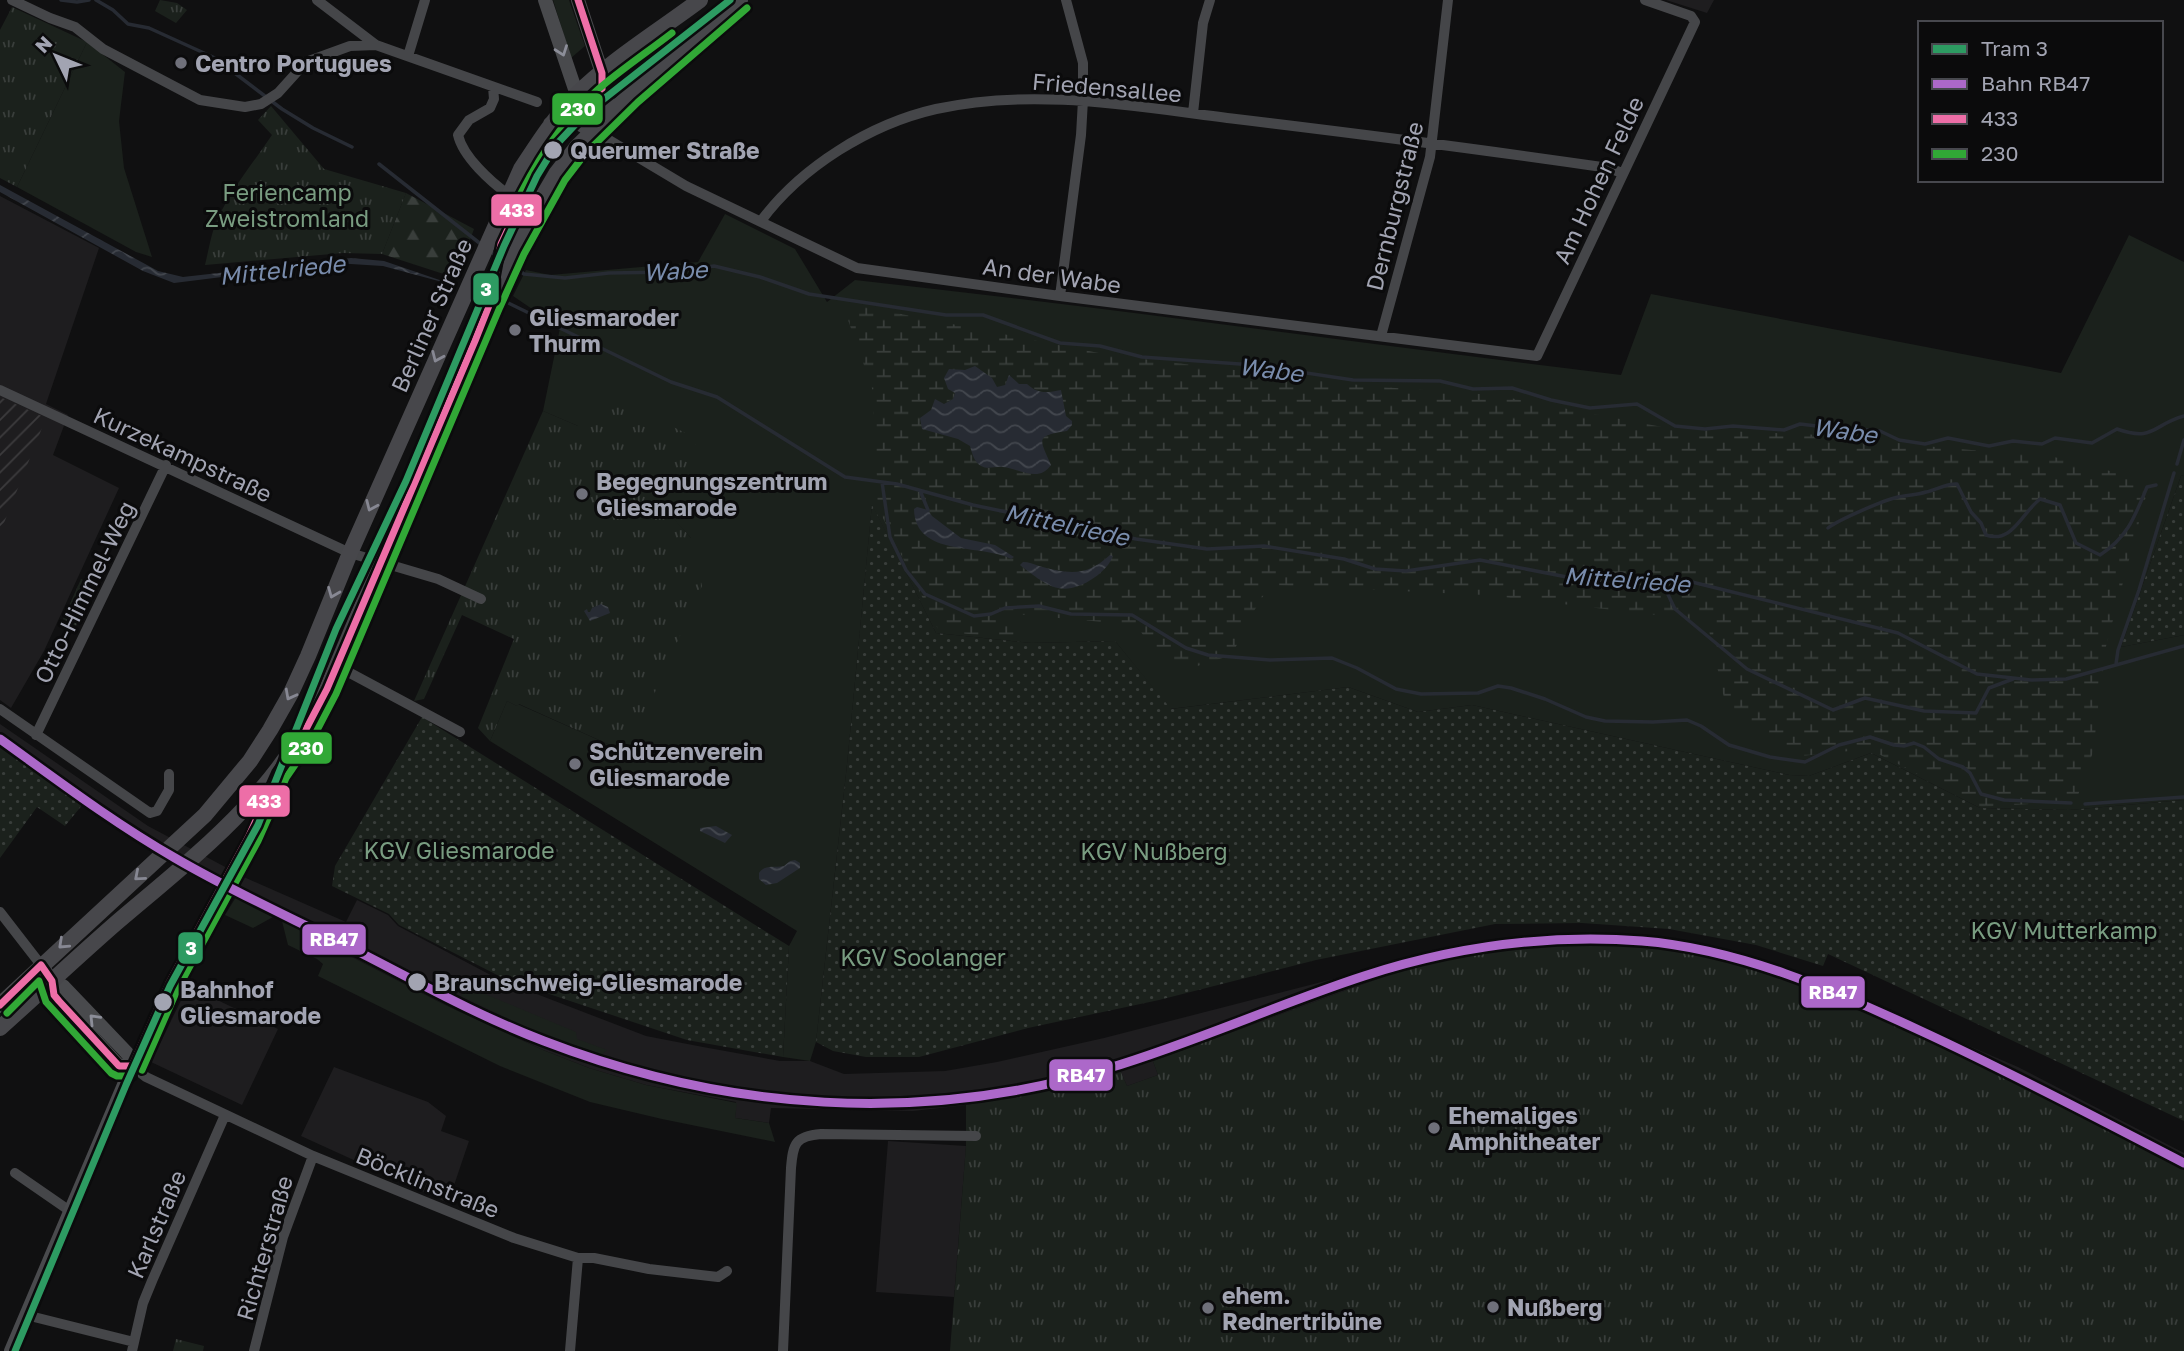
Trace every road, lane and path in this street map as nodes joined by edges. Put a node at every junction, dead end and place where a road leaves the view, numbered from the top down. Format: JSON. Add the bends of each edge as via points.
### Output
{"nodes":[{"id":1,"x":12,"y":0,"type":"edge"},
{"id":2,"x":317,"y":0,"type":"edge"},
{"id":3,"x":425,"y":0,"type":"edge"},
{"id":4,"x":545,"y":0,"type":"edge"},
{"id":5,"x":578,"y":0,"type":"edge"},
{"id":6,"x":700,"y":0,"type":"edge"},
{"id":7,"x":740,"y":0,"type":"edge"},
{"id":8,"x":1066,"y":0,"type":"edge"},
{"id":9,"x":1210,"y":0,"type":"edge"},
{"id":10,"x":1448,"y":0,"type":"edge"},
{"id":11,"x":1645,"y":0,"type":"edge"},
{"id":12,"x":376,"y":45,"type":"junction"},
{"id":13,"x":631,"y":51,"type":"junction"},
{"id":14,"x":408,"y":56,"type":"junction"},
{"id":15,"x":602,"y":73,"type":"junction"},
{"id":16,"x":493,"y":87,"type":"junction"},
{"id":17,"x":631,"y":94,"type":"junction"},
{"id":18,"x":577,"y":95,"type":"junction"},
{"id":19,"x":604,"y":97,"type":"junction"},
{"id":20,"x":1083,"y":100,"type":"junction"},
{"id":21,"x":537,"y":102,"type":"dead end"},
{"id":22,"x":1193,"y":113,"type":"junction"},
{"id":23,"x":551,"y":124,"type":"junction"},
{"id":24,"x":590,"y":125,"type":"junction"},
{"id":25,"x":1433,"y":142,"type":"junction"},
{"id":26,"x":1622,"y":173,"type":"junction"},
{"id":27,"x":509,"y":195,"type":"junction"},
{"id":28,"x":761,"y":221,"type":"junction"},
{"id":29,"x":1060,"y":296,"type":"junction"},
{"id":30,"x":1381,"y":336,"type":"junction"},
{"id":31,"x":1537,"y":356,"type":"joint"},
{"id":32,"x":0,"y":390,"type":"edge"},
{"id":33,"x":166,"y":465,"type":"junction"},
{"id":34,"x":350,"y":553,"type":"junction"},
{"id":35,"x":382,"y":561,"type":"junction"},
{"id":36,"x":481,"y":599,"type":"dead end"},
{"id":37,"x":337,"y":666,"type":"junction"},
{"id":38,"x":0,"y":709,"type":"edge"},
{"id":39,"x":460,"y":732,"type":"dead end"},
{"id":40,"x":36,"y":736,"type":"junction"},
{"id":41,"x":169,"y":774,"type":"dead end"},
{"id":42,"x":0,"y":912,"type":"edge"},
{"id":43,"x":41,"y":965,"type":"junction"},
{"id":44,"x":52,"y":981,"type":"junction"},
{"id":45,"x":0,"y":1004,"type":"edge"},
{"id":46,"x":0,"y":1028,"type":"edge"},
{"id":47,"x":131,"y":1066,"type":"junction"},
{"id":48,"x":225,"y":1115,"type":"junction"},
{"id":49,"x":976,"y":1136,"type":"dead end"},
{"id":50,"x":313,"y":1156,"type":"junction"},
{"id":51,"x":15,"y":1173,"type":"dead end"},
{"id":52,"x":71,"y":1211,"type":"junction"},
{"id":53,"x":578,"y":1258,"type":"junction"},
{"id":54,"x":727,"y":1271,"type":"dead end"},
{"id":55,"x":26,"y":1315,"type":"junction"},
{"id":56,"x":133,"y":1347,"type":"edge"},
{"id":57,"x":11,"y":1351,"type":"edge"},
{"id":58,"x":254,"y":1351,"type":"edge"},
{"id":59,"x":570,"y":1351,"type":"edge"},
{"id":60,"x":783,"y":1351,"type":"edge"}],
"edges":[{"from":1,"to":12,"type":"street","via":[[75,27],[103,50],[200,100],[245,107],[278,93],[306,62],[350,46]]},
{"from":2,"to":12,"type":"street"},
{"from":3,"to":14,"type":"street"},
{"from":4,"to":18,"type":"street","one_way":true},
{"from":5,"to":15,"type":"street"},
{"from":6,"to":13,"type":"main road","name":"Berliner Straße"},
{"from":7,"to":17,"type":"main road"},
{"from":8,"to":20,"type":"street","via":[[1083,63]]},
{"from":9,"to":22,"type":"street","name":"Friedensallee","via":[[1203,23]]},
{"from":10,"to":25,"type":"street","name":"Dernburgstraße"},
{"from":11,"to":26,"type":"street","name":"Am Hohen Felde","via":[[1691,16],[1695,22]]},
{"from":12,"to":14,"type":"street"},
{"from":13,"to":15,"type":"main road","name":"Berliner Straße"},
{"from":13,"to":19,"type":"main road"},
{"from":14,"to":16,"type":"street"},
{"from":15,"to":18,"type":"main road","name":"Berliner Straße"},
{"from":15,"to":19,"type":"main road"},
{"from":16,"to":21,"type":"street"},
{"from":16,"to":27,"type":"street","via":[[491,108],[469,120],[458,135],[486,178]]},
{"from":17,"to":19,"type":"main road"},
{"from":17,"to":24,"type":"main road"},
{"from":18,"to":19,"type":"main road"},
{"from":18,"to":23,"type":"main road","name":"Berliner Straße"},
{"from":18,"to":24,"type":"main road"},
{"from":19,"to":24,"type":"main road"},
{"from":20,"to":22,"type":"street","name":"Friedensallee"},
{"from":20,"to":28,"type":"street","name":"Friedensallee","via":[[970,103],[890,125],[819,165],[788,190]]},
{"from":20,"to":29,"type":"street"},
{"from":22,"to":25,"type":"street","name":"Friedensallee"},
{"from":23,"to":24,"type":"main road","via":[[572,119]]},
{"from":23,"to":27,"type":"main road","name":"Berliner Straße"},
{"from":24,"to":28,"type":"street","name":"An der Wabe","via":[[686,186]]},
{"from":24,"to":35,"type":"main road","via":[[549,186],[512,255]]},
{"from":25,"to":26,"type":"street","name":"Friedensallee"},
{"from":25,"to":30,"type":"street","name":"Dernburgstraße"},
{"from":26,"to":31,"type":"street","name":"Am Hohen Felde"},
{"from":27,"to":34,"type":"main road","name":"Berliner Straße","one_way":true},
{"from":28,"to":29,"type":"street","name":"An der Wabe","via":[[857,268]]},
{"from":29,"to":30,"type":"street","name":"An der Wabe"},
{"from":30,"to":31,"type":"street","name":"An der Wabe"},
{"from":32,"to":33,"type":"street","name":"Kurzekampstraße"},
{"from":33,"to":34,"type":"street","name":"Kurzekampstraße"},
{"from":33,"to":40,"type":"street","name":"Otto-Himmel-Weg"},
{"from":34,"to":35,"type":"street"},
{"from":34,"to":43,"type":"main road","name":"Berliner Straße","one_way":true,"via":[[291,693],[250,761],[190,830]]},
{"from":35,"to":36,"type":"street"},
{"from":35,"to":37,"type":"main road"},
{"from":37,"to":39,"type":"street"},
{"from":37,"to":44,"type":"main road","via":[[303,735],[260,793]]},
{"from":38,"to":40,"type":"street"},
{"from":40,"to":41,"type":"street","via":[[150,813],[158,811],[169,790]]},
{"from":42,"to":43,"type":"street"},
{"from":43,"to":44,"type":"street"},
{"from":43,"to":45,"type":"main road","name":"Berliner Straße"},
{"from":44,"to":46,"type":"main road"},
{"from":44,"to":47,"type":"street","via":[[63,986],[126,1052]]},
{"from":47,"to":48,"type":"street","name":"Böcklinstraße"},
{"from":47,"to":52,"type":"street"},
{"from":48,"to":50,"type":"street","name":"Böcklinstraße"},
{"from":48,"to":56,"type":"street","name":"Karlstraße","via":[[152,1281]]},
{"from":49,"to":60,"type":"street","via":[[821,1134],[798,1140],[792,1150]]},
{"from":50,"to":53,"type":"street","name":"Böcklinstraße","via":[[481,1225]]},
{"from":50,"to":58,"type":"street","name":"Richterstraße","via":[[283,1237]]},
{"from":51,"to":52,"type":"street"},
{"from":52,"to":55,"type":"street"},
{"from":53,"to":54,"type":"street","name":"Böcklinstraße","via":[[686,1275],[718,1277]]},
{"from":53,"to":59,"type":"street"},
{"from":55,"to":56,"type":"street"},
{"from":55,"to":57,"type":"street"}]}
